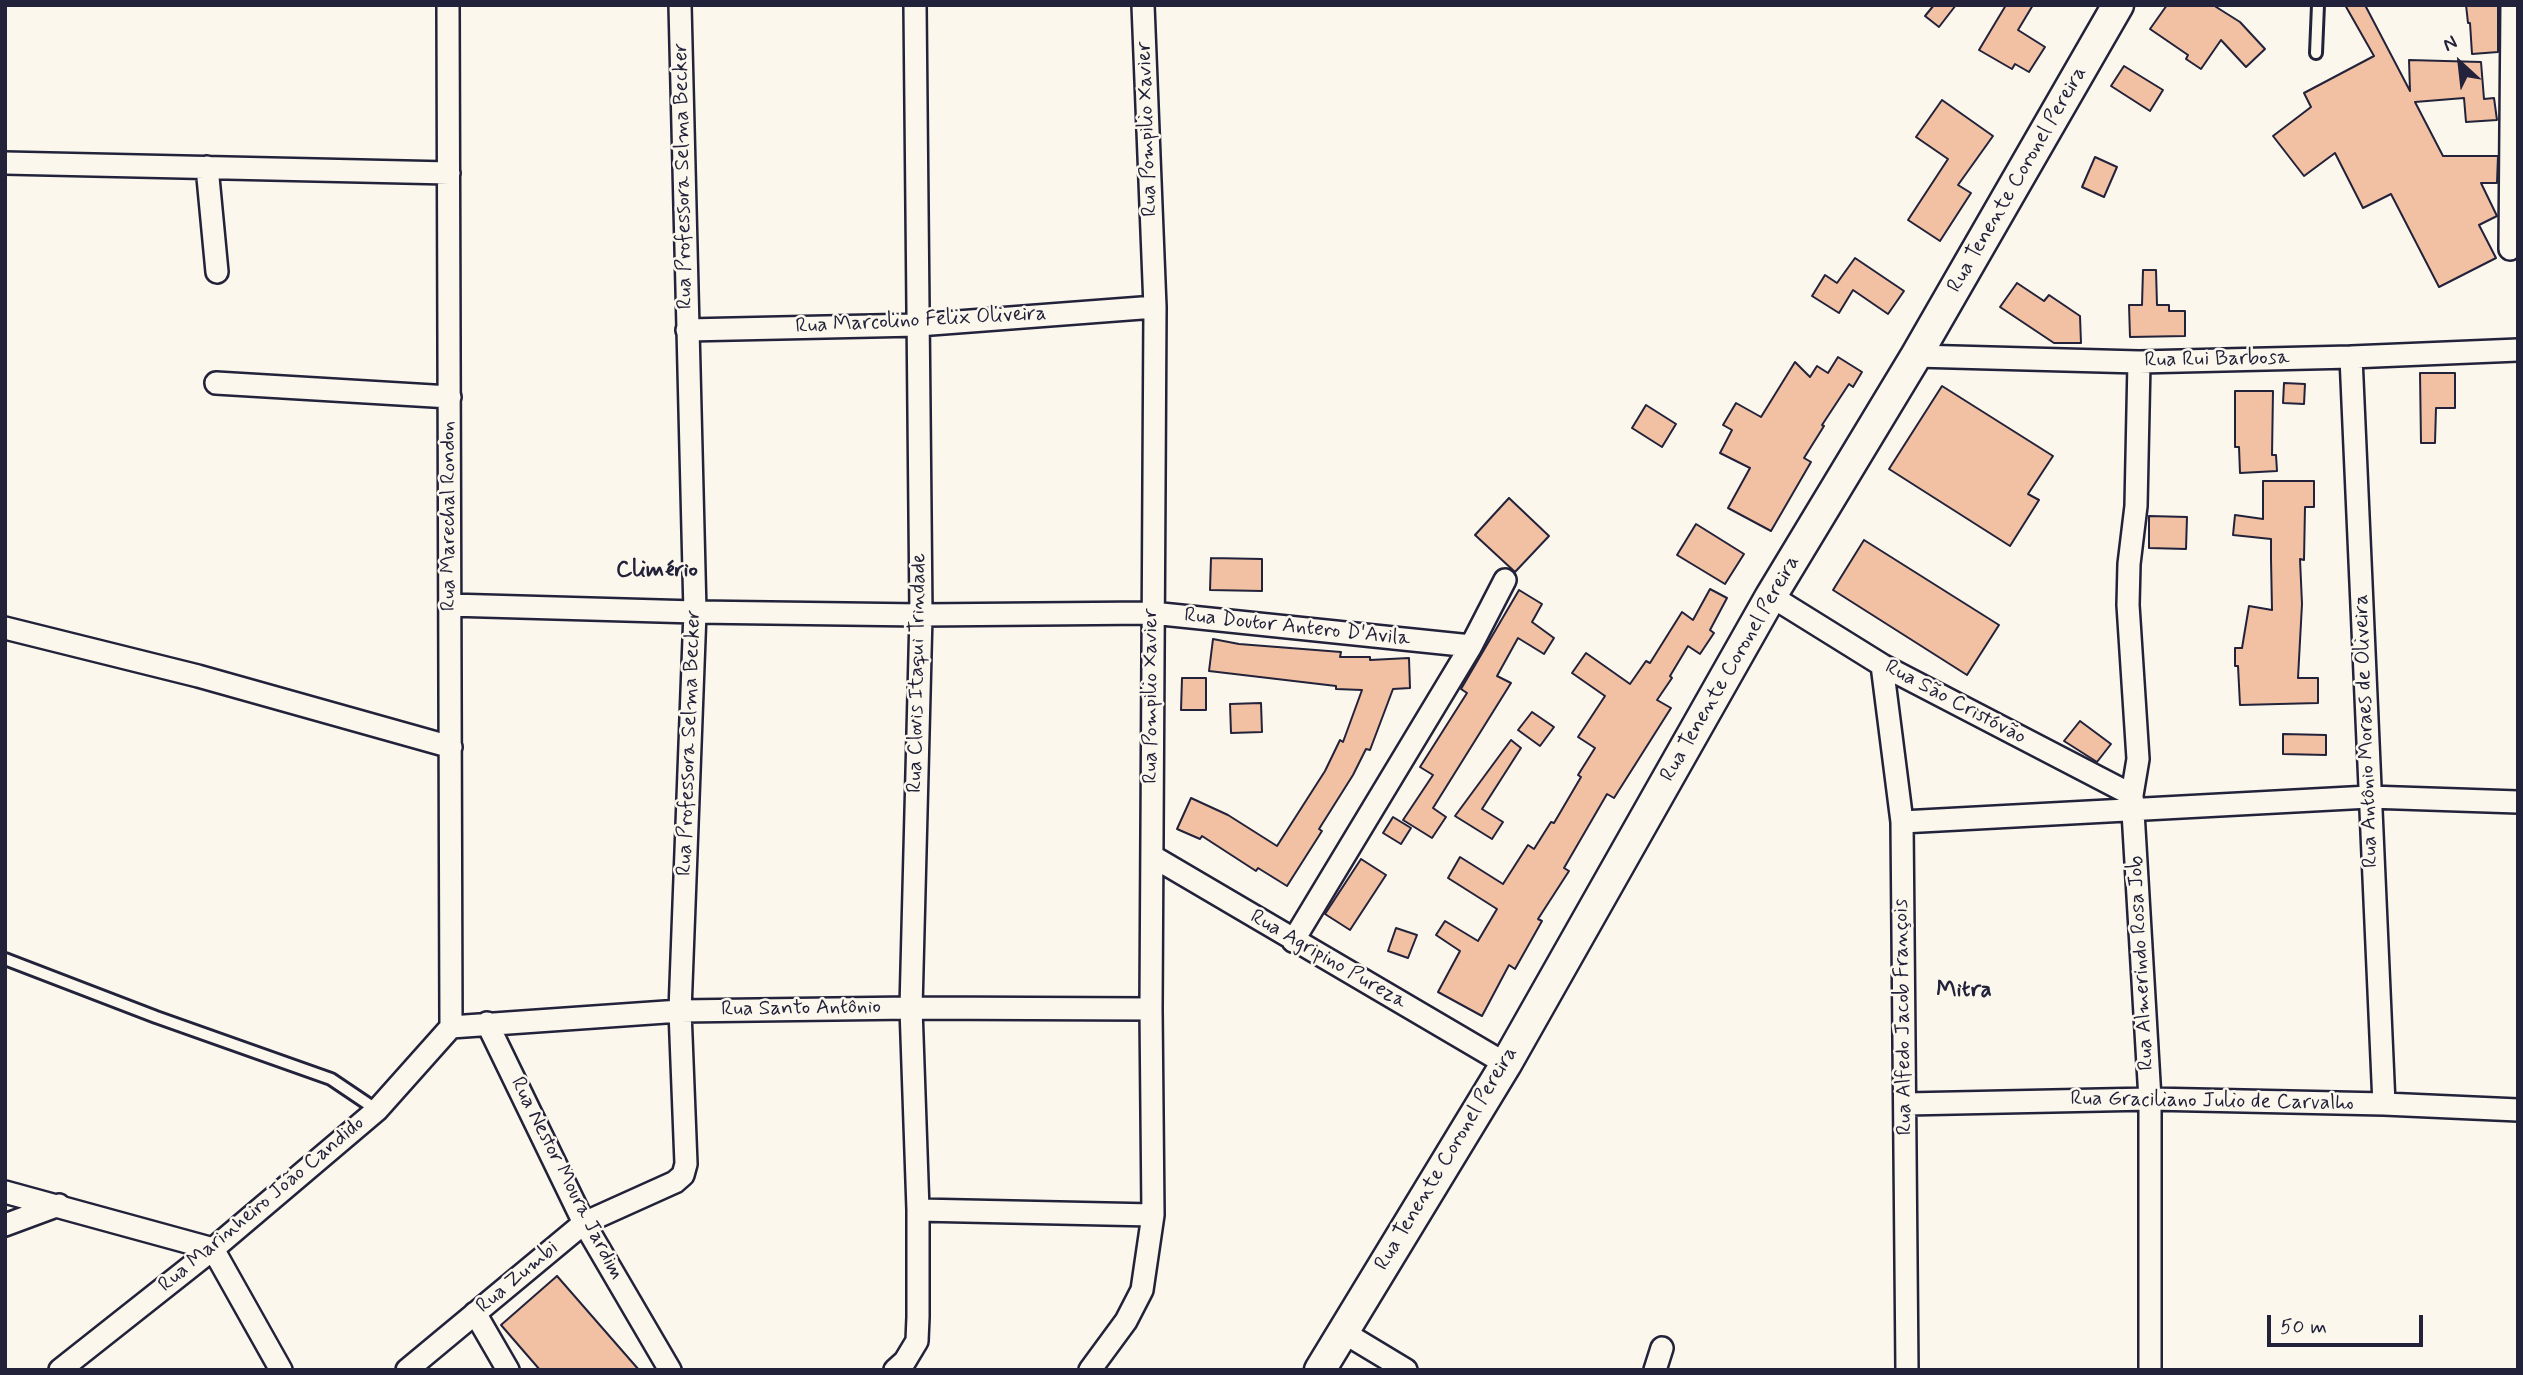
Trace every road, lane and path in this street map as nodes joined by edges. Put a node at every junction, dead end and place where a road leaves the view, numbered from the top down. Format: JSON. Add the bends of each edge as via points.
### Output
{"nodes":[{"id":1,"x":448,"y":5,"type":"edge"},
{"id":2,"x":680,"y":5,"type":"edge"},
{"id":3,"x":915,"y":5,"type":"edge"},
{"id":4,"x":1143,"y":5,"type":"edge"},
{"id":5,"x":2118,"y":5,"type":"edge"},
{"id":6,"x":2318,"y":5,"type":"edge"},
{"id":7,"x":2512,"y":5,"type":"edge"},
{"id":8,"x":2316,"y":53,"type":"dead end"},
{"id":9,"x":5,"y":163,"type":"edge"},
{"id":10,"x":207,"y":167,"type":"junction"},
{"id":11,"x":449,"y":173,"type":"junction"},
{"id":12,"x":2510,"y":249,"type":"dead end"},
{"id":13,"x":217,"y":272,"type":"dead end"},
{"id":14,"x":1155,"y":307,"type":"junction"},
{"id":15,"x":918,"y":325,"type":"junction"},
{"id":16,"x":687,"y":330,"type":"junction"},
{"id":17,"x":2518,"y":351,"type":"edge"},
{"id":18,"x":1916,"y":356,"type":"junction"},
{"id":19,"x":2351,"y":358,"type":"junction"},
{"id":20,"x":2139,"y":362,"type":"junction"},
{"id":21,"x":216,"y":383,"type":"dead end"},
{"id":22,"x":450,"y":397,"type":"junction"},
{"id":23,"x":1505,"y":580,"type":"dead end"},
{"id":24,"x":1771,"y":596,"type":"junction"},
{"id":25,"x":450,"y":605,"type":"junction"},
{"id":26,"x":695,"y":612,"type":"junction"},
{"id":27,"x":1152,"y":613,"type":"junction"},
{"id":28,"x":921,"y":615,"type":"junction"},
{"id":29,"x":5,"y":628,"type":"edge"},
{"id":30,"x":1471,"y":646,"type":"junction"},
{"id":31,"x":1882,"y":665,"type":"junction"},
{"id":32,"x":451,"y":747,"type":"junction"},
{"id":33,"x":2370,"y":797,"type":"junction"},
{"id":34,"x":2133,"y":801,"type":"junction"},
{"id":35,"x":2518,"y":802,"type":"edge"},
{"id":36,"x":1902,"y":822,"type":"junction"},
{"id":37,"x":1152,"y":856,"type":"junction"},
{"id":38,"x":1293,"y":941,"type":"junction"},
{"id":39,"x":5,"y":959,"type":"edge"},
{"id":40,"x":911,"y":1008,"type":"junction"},
{"id":41,"x":1151,"y":1009,"type":"junction"},
{"id":42,"x":680,"y":1011,"type":"junction"},
{"id":43,"x":487,"y":1023,"type":"junction"},
{"id":44,"x":451,"y":1027,"type":"junction"},
{"id":45,"x":1506,"y":1064,"type":"junction"},
{"id":46,"x":2150,"y":1099,"type":"junction"},
{"id":47,"x":1906,"y":1104,"type":"junction"},
{"id":48,"x":2384,"y":1104,"type":"junction"},
{"id":49,"x":377,"y":1110,"type":"junction"},
{"id":50,"x":2518,"y":1110,"type":"edge"},
{"id":51,"x":675,"y":1182,"type":"joint"},
{"id":52,"x":5,"y":1192,"type":"edge"},
{"id":53,"x":59,"y":1205,"type":"junction"},
{"id":54,"x":918,"y":1210,"type":"junction"},
{"id":55,"x":1153,"y":1214,"type":"junction"},
{"id":56,"x":584,"y":1223,"type":"junction"},
{"id":57,"x":5,"y":1225,"type":"edge"},
{"id":58,"x":213,"y":1249,"type":"junction"},
{"id":59,"x":475,"y":1313,"type":"junction"},
{"id":60,"x":1343,"y":1332,"type":"junction"},
{"id":61,"x":1662,"y":1348,"type":"dead end"},
{"id":62,"x":60,"y":1370,"type":"edge"},
{"id":63,"x":281,"y":1370,"type":"edge"},
{"id":64,"x":407,"y":1370,"type":"edge"},
{"id":65,"x":508,"y":1370,"type":"edge"},
{"id":66,"x":670,"y":1370,"type":"edge"},
{"id":67,"x":895,"y":1370,"type":"edge"},
{"id":68,"x":1090,"y":1370,"type":"edge"},
{"id":69,"x":1320,"y":1370,"type":"edge"},
{"id":70,"x":1406,"y":1370,"type":"edge"},
{"id":71,"x":1655,"y":1370,"type":"edge"},
{"id":72,"x":1907,"y":1370,"type":"edge"},
{"id":73,"x":2150,"y":1370,"type":"edge"}],
"edges":[{"from":1,"to":11,"type":"street","name":"Rua Marechal Rondon"},
{"from":2,"to":16,"type":"street","name":"Rua Professora Selma Becker"},
{"from":3,"to":15,"type":"street","name":"Rua Clovis Itaqui Trindade"},
{"from":4,"to":14,"type":"street","name":"Rua Pompilio Xavier"},
{"from":5,"to":18,"type":"main road","name":"Rua Tenente Coronel Pereira"},
{"from":6,"to":8,"type":"lane"},
{"from":7,"to":12,"type":"street"},
{"from":9,"to":10,"type":"street"},
{"from":10,"to":11,"type":"street"},
{"from":10,"to":13,"type":"street"},
{"from":11,"to":22,"type":"street","name":"Rua Marechal Rondon"},
{"from":14,"to":15,"type":"street","name":"Rua Marcolino Felix Oliveira"},
{"from":14,"to":27,"type":"street","name":"Rua Pompilio Xavier"},
{"from":15,"to":16,"type":"street","name":"Rua Marcolino Felix Oliveira"},
{"from":15,"to":28,"type":"street","name":"Rua Clovis Itaqui Trindade"},
{"from":16,"to":26,"type":"street","name":"Rua Professora Selma Becker"},
{"from":17,"to":19,"type":"street","name":"Rua Rui Barbosa"},
{"from":18,"to":20,"type":"street","name":"Rua Rui Barbosa"},
{"from":18,"to":24,"type":"main road","name":"Rua Tenente Coronel Pereira"},
{"from":19,"to":20,"type":"street","name":"Rua Rui Barbosa"},
{"from":19,"to":33,"type":"street","name":"Rua Antônio Moraes de Oliveira"},
{"from":20,"to":34,"type":"street","name":"Rua Almerindo Rosa Job","via":[[2136,506],[2128,605],[2138,760]]},
{"from":21,"to":22,"type":"street"},
{"from":22,"to":25,"type":"street","name":"Rua Marechal Rondon"},
{"from":23,"to":30,"type":"street"},
{"from":24,"to":31,"type":"street","name":"Rua São Cristóvão"},
{"from":24,"to":45,"type":"main road","name":"Rua Tenente Coronel Pereira"},
{"from":25,"to":26,"type":"street","name":"Rua Doutor Antero D'Avila"},
{"from":25,"to":32,"type":"street","name":"Rua Marechal Rondon"},
{"from":26,"to":28,"type":"street","name":"Rua Doutor Antero D'Avila"},
{"from":26,"to":42,"type":"street","name":"Rua Professora Selma Becker"},
{"from":27,"to":28,"type":"street","name":"Rua Doutor Antero D'Avila"},
{"from":27,"to":30,"type":"street","name":"Rua Doutor Antero D'Avila"},
{"from":27,"to":37,"type":"street","name":"Rua Pompilio Xavier"},
{"from":28,"to":40,"type":"street","name":"Rua Clovis Itaqui Trindade"},
{"from":29,"to":32,"type":"street"},
{"from":30,"to":38,"type":"street"},
{"from":31,"to":34,"type":"street","name":"Rua São Cristóvão"},
{"from":31,"to":36,"type":"street","name":"Rua Alfedo Jacob François"},
{"from":32,"to":44,"type":"street","name":"Rua Marechal Rondon"},
{"from":33,"to":34,"type":"street"},
{"from":33,"to":35,"type":"street"},
{"from":33,"to":48,"type":"street","name":"Rua Antônio Moraes de Oliveira"},
{"from":34,"to":36,"type":"street"},
{"from":34,"to":46,"type":"street","name":"Rua Almerindo Rosa Job"},
{"from":36,"to":47,"type":"street","name":"Rua Alfedo Jacob François"},
{"from":37,"to":38,"type":"street","name":"Rua Agripino Pureza"},
{"from":37,"to":41,"type":"street","name":"Rua Pompilio Xavier"},
{"from":38,"to":45,"type":"street","name":"Rua Agripino Pureza"},
{"from":39,"to":49,"type":"lane","via":[[331,1079]]},
{"from":40,"to":41,"type":"street","name":"Rua Santo Antônio"},
{"from":40,"to":42,"type":"street","name":"Rua Santo Antônio"},
{"from":40,"to":54,"type":"street","name":"Rua Clovis Itaqui Trindade"},
{"from":41,"to":55,"type":"street","name":"Rua Pompilio Xavier"},
{"from":42,"to":43,"type":"street","name":"Rua Santo Antônio"},
{"from":42,"to":51,"type":"street","name":"Rua Professora Selma Becker","via":[[686,1164]]},
{"from":43,"to":44,"type":"street","name":"Rua Santo Antônio"},
{"from":43,"to":56,"type":"street","name":"Rua Nestor Moura Jardim"},
{"from":44,"to":49,"type":"street","name":"Rua Marinheiro João Candido"},
{"from":45,"to":60,"type":"main road","name":"Rua Tenente Coronel Pereira"},
{"from":46,"to":47,"type":"street","name":"Rua Graciliano Julio de Carvalho"},
{"from":46,"to":48,"type":"street","name":"Rua Graciliano Julio de Carvalho"},
{"from":46,"to":73,"type":"street","name":"Rua Almerindo Rosa Job"},
{"from":47,"to":72,"type":"street","name":"Rua Alfedo Jacob François"},
{"from":48,"to":50,"type":"street","name":"Rua Graciliano Julio de Carvalho"},
{"from":49,"to":58,"type":"street","name":"Rua Marinheiro João Candido"},
{"from":51,"to":56,"type":"street","name":"Rua Zumbi"},
{"from":52,"to":53,"type":"street"},
{"from":53,"to":57,"type":"street"},
{"from":53,"to":58,"type":"street"},
{"from":54,"to":55,"type":"street"},
{"from":54,"to":67,"type":"street","name":"Rua Clovis Itaqui Trindade","via":[[917,1341]]},
{"from":55,"to":68,"type":"street","name":"Rua Pompilio Xavier","via":[[1142,1290]]},
{"from":56,"to":59,"type":"street","name":"Rua Zumbi"},
{"from":56,"to":66,"type":"street","name":"Rua Nestor Moura Jardim"},
{"from":58,"to":62,"type":"street","name":"Rua Marinheiro João Candido"},
{"from":58,"to":63,"type":"street"},
{"from":59,"to":64,"type":"street","name":"Rua Zumbi"},
{"from":59,"to":65,"type":"street"},
{"from":60,"to":69,"type":"main road","name":"Rua Tenente Coronel Pereira"},
{"from":60,"to":70,"type":"street"},
{"from":61,"to":71,"type":"street"}]}
